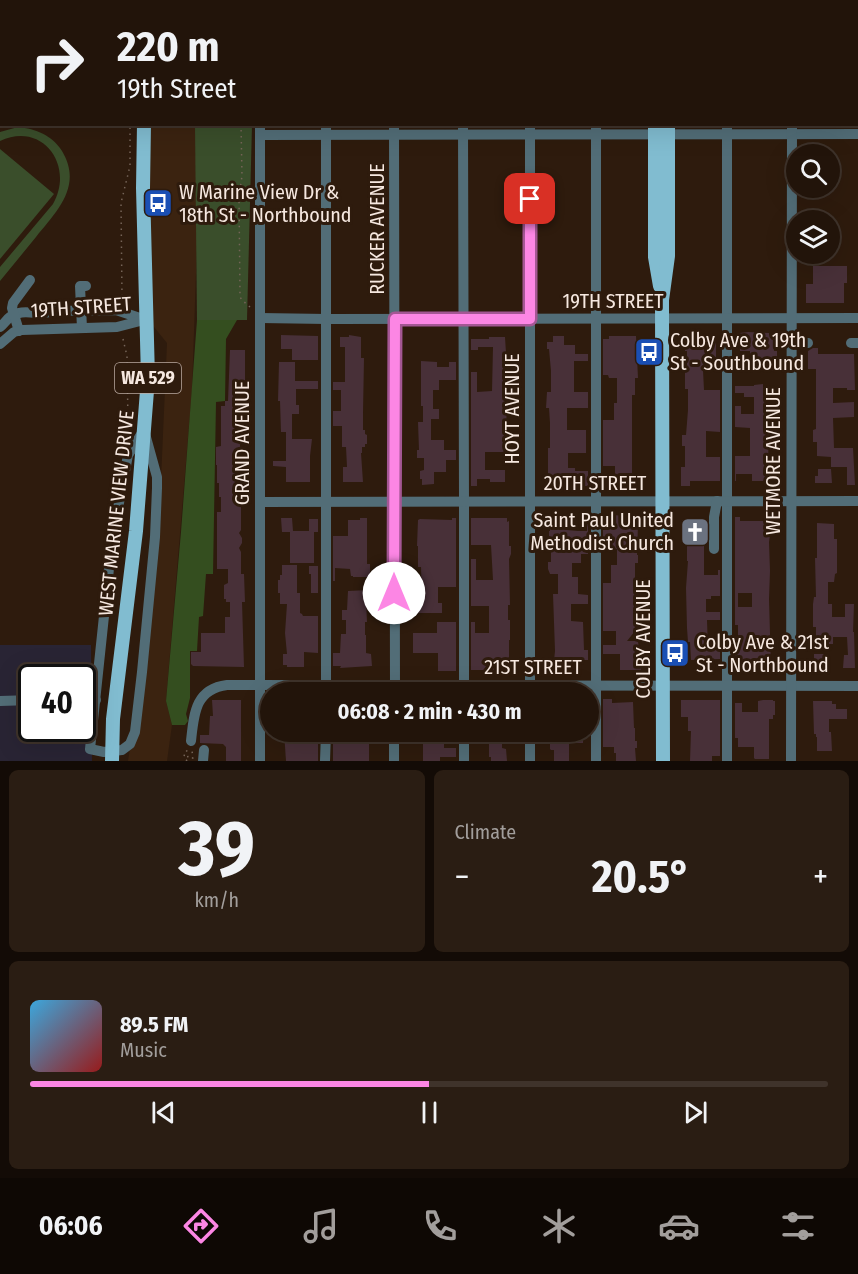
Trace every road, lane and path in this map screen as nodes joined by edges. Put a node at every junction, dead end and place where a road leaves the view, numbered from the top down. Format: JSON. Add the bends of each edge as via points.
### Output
{"nodes":[{"id":1,"x":130,"y":126,"type":"edge"},
{"id":2,"x":144,"y":126,"type":"edge"},
{"id":3,"x":241,"y":126,"type":"edge"},
{"id":4,"x":394,"y":129,"type":"edge"},
{"id":5,"x":260,"y":130,"type":"edge"},
{"id":6,"x":326,"y":130,"type":"edge"},
{"id":7,"x":463,"y":130,"type":"edge"},
{"id":8,"x":530,"y":130,"type":"edge"},
{"id":9,"x":596,"y":130,"type":"edge"},
{"id":10,"x":661,"y":130,"type":"edge"},
{"id":11,"x":727,"y":130,"type":"edge"},
{"id":12,"x":792,"y":130,"type":"edge"},
{"id":13,"x":858,"y":134,"type":"edge"},
{"id":14,"x":30,"y":280,"type":"dead end"},
{"id":15,"x":80,"y":286,"type":"dead end"},
{"id":16,"x":122,"y":296,"type":"dead end"},
{"id":17,"x":13,"y":311,"type":"junction"},
{"id":18,"x":82,"y":311,"type":"junction"},
{"id":19,"x":260,"y":312,"type":"junction"},
{"id":20,"x":0,"y":318,"type":"edge"},
{"id":21,"x":728,"y":318,"type":"junction"},
{"id":22,"x":791,"y":318,"type":"junction"},
{"id":23,"x":858,"y":318,"type":"edge"},
{"id":24,"x":327,"y":319,"type":"junction"},
{"id":25,"x":395,"y":319,"type":"junction"},
{"id":26,"x":464,"y":319,"type":"junction"},
{"id":27,"x":530,"y":319,"type":"junction"},
{"id":28,"x":595,"y":319,"type":"junction"},
{"id":29,"x":662,"y":319,"type":"junction"},
{"id":30,"x":146,"y":320,"type":"junction"},
{"id":31,"x":0,"y":327,"type":"edge"},
{"id":32,"x":82,"y":328,"type":"junction"},
{"id":33,"x":19,"y":330,"type":"junction"},
{"id":34,"x":123,"y":339,"type":"dead end"},
{"id":35,"x":808,"y":343,"type":"dead end"},
{"id":36,"x":0,"y":344,"type":"edge"},
{"id":37,"x":791,"y":344,"type":"junction"},
{"id":38,"x":728,"y":366,"type":"junction"},
{"id":39,"x":740,"y":366,"type":"dead end"},
{"id":40,"x":144,"y":430,"type":"junction"},
{"id":41,"x":124,"y":441,"type":"dead end"},
{"id":42,"x":326,"y":501,"type":"junction"},
{"id":43,"x":394,"y":501,"type":"junction"},
{"id":44,"x":465,"y":501,"type":"junction"},
{"id":45,"x":530,"y":501,"type":"junction"},
{"id":46,"x":596,"y":501,"type":"junction"},
{"id":47,"x":662,"y":501,"type":"junction"},
{"id":48,"x":722,"y":501,"type":"junction"},
{"id":49,"x":791,"y":501,"type":"junction"},
{"id":50,"x":858,"y":501,"type":"edge"},
{"id":51,"x":260,"y":502,"type":"junction"},
{"id":52,"x":714,"y":549,"type":"dead end"},
{"id":53,"x":260,"y":682,"type":"edge"},
{"id":54,"x":326,"y":682,"type":"edge"},
{"id":55,"x":395,"y":682,"type":"edge"},
{"id":56,"x":464,"y":682,"type":"edge"},
{"id":57,"x":530,"y":682,"type":"edge"},
{"id":58,"x":596,"y":682,"type":"edge"},
{"id":59,"x":260,"y":685,"type":"edge"},
{"id":60,"x":599,"y":685,"type":"edge"},
{"id":61,"x":663,"y":685,"type":"junction"},
{"id":62,"x":727,"y":686,"type":"junction"},
{"id":63,"x":791,"y":686,"type":"junction"},
{"id":64,"x":858,"y":686,"type":"edge"},
{"id":65,"x":0,"y":700,"type":"edge"},
{"id":66,"x":18,"y":700,"type":"edge"},
{"id":67,"x":96,"y":700,"type":"edge"},
{"id":68,"x":191,"y":741,"type":"joint"},
{"id":69,"x":91,"y":742,"type":"edge"},
{"id":70,"x":260,"y":742,"type":"edge"},
{"id":71,"x":326,"y":742,"type":"edge"},
{"id":72,"x":394,"y":742,"type":"edge"},
{"id":73,"x":464,"y":742,"type":"edge"},
{"id":74,"x":530,"y":742,"type":"edge"},
{"id":75,"x":596,"y":742,"type":"edge"},
{"id":76,"x":90,"y":749,"type":"junction"},
{"id":77,"x":198,"y":757,"type":"edge"},
{"id":78,"x":89,"y":761,"type":"edge"},
{"id":79,"x":112,"y":761,"type":"edge"},
{"id":80,"x":187,"y":761,"type":"edge"},
{"id":81,"x":260,"y":761,"type":"edge"},
{"id":82,"x":326,"y":761,"type":"edge"},
{"id":83,"x":394,"y":761,"type":"edge"},
{"id":84,"x":464,"y":761,"type":"edge"},
{"id":85,"x":530,"y":761,"type":"edge"},
{"id":86,"x":596,"y":761,"type":"edge"},
{"id":87,"x":663,"y":761,"type":"edge"},
{"id":88,"x":727,"y":761,"type":"edge"},
{"id":89,"x":791,"y":761,"type":"edge"}],
"edges":[{"from":1,"to":16,"type":"path","via":[[130,166],[121,203]]},
{"from":2,"to":30,"type":"main road","name":"WEST MARINE VIEW DRIVE","number":"WA 529"},
{"from":3,"to":19,"type":"path","via":[[240,297],[248,307]]},
{"from":4,"to":6,"type":"street"},
{"from":4,"to":7,"type":"street"},
{"from":4,"to":25,"type":"street","name":"RUCKER AVENUE"},
{"from":5,"to":6,"type":"street"},
{"from":5,"to":19,"type":"street","name":"GRAND AVENUE"},
{"from":6,"to":24,"type":"street"},
{"from":7,"to":8,"type":"street"},
{"from":7,"to":26,"type":"street"},
{"from":8,"to":9,"type":"street"},
{"from":8,"to":27,"type":"street","name":"HOYT AVENUE"},
{"from":9,"to":10,"type":"street"},
{"from":9,"to":28,"type":"street"},
{"from":10,"to":11,"type":"street"},
{"from":10,"to":29,"type":"main road","name":"COLBY AVENUE","via":[[668,256]]},
{"from":11,"to":12,"type":"street"},
{"from":11,"to":21,"type":"street"},
{"from":12,"to":13,"type":"street"},
{"from":12,"to":22,"type":"street","name":"WETMORE AVENUE"},
{"from":14,"to":17,"type":"street","via":[[13,303]]},
{"from":15,"to":18,"type":"street"},
{"from":17,"to":18,"type":"street","name":"19TH STREET","via":[[18,305]]},
{"from":17,"to":20,"type":"street","name":"19TH STREET"},
{"from":17,"to":31,"type":"street","name":"19TH STREET"},
{"from":17,"to":33,"type":"street"},
{"from":18,"to":30,"type":"street","name":"19TH STREET","via":[[116,310]]},
{"from":18,"to":32,"type":"street"},
{"from":19,"to":24,"type":"street","name":"19TH STREET"},
{"from":19,"to":51,"type":"street","name":"GRAND AVENUE"},
{"from":21,"to":22,"type":"street","name":"19TH STREET"},
{"from":21,"to":29,"type":"street","name":"19TH STREET"},
{"from":21,"to":38,"type":"street"},
{"from":22,"to":23,"type":"street","name":"19TH STREET"},
{"from":22,"to":37,"type":"street","name":"WETMORE AVENUE"},
{"from":24,"to":25,"type":"street","name":"19TH STREET"},
{"from":24,"to":42,"type":"street"},
{"from":25,"to":26,"type":"street","name":"19TH STREET"},
{"from":25,"to":43,"type":"street","name":"RUCKER AVENUE"},
{"from":26,"to":27,"type":"street","name":"19TH STREET"},
{"from":26,"to":44,"type":"street"},
{"from":27,"to":28,"type":"street","name":"19TH STREET"},
{"from":27,"to":45,"type":"street","name":"HOYT AVENUE"},
{"from":28,"to":29,"type":"street","name":"19TH STREET"},
{"from":28,"to":46,"type":"street"},
{"from":29,"to":47,"type":"main road","name":"COLBY AVENUE"},
{"from":30,"to":32,"type":"street","name":"19TH STREET","via":[[117,327]]},
{"from":30,"to":40,"type":"main road","name":"WEST MARINE VIEW DRIVE","number":"WA 529","via":[[148,378]]},
{"from":32,"to":33,"type":"street","name":"19TH STREET"},
{"from":33,"to":36,"type":"street","name":"19TH STREET"},
{"from":34,"to":41,"type":"path","via":[[128,424]]},
{"from":35,"to":37,"type":"street"},
{"from":37,"to":49,"type":"street","name":"WETMORE AVENUE"},
{"from":38,"to":39,"type":"street"},
{"from":38,"to":48,"type":"street"},
{"from":40,"to":67,"type":"street","via":[[129,455],[112,540]]},
{"from":40,"to":76,"type":"street","via":[[157,488],[135,732],[122,750]]},
{"from":40,"to":79,"type":"main road","name":"WEST MARINE VIEW DRIVE","number":"WA 529","via":[[113,719]]},
{"from":42,"to":43,"type":"street","name":"20TH STREET"},
{"from":42,"to":51,"type":"street","name":"20TH STREET"},
{"from":42,"to":54,"type":"street"},
{"from":43,"to":44,"type":"street","name":"20TH STREET"},
{"from":43,"to":55,"type":"street","name":"RUCKER AVENUE"},
{"from":44,"to":45,"type":"street","name":"20TH STREET"},
{"from":44,"to":56,"type":"street"},
{"from":45,"to":46,"type":"street","name":"20TH STREET"},
{"from":45,"to":57,"type":"street","name":"HOYT AVENUE"},
{"from":46,"to":47,"type":"street","name":"20TH STREET"},
{"from":46,"to":58,"type":"street"},
{"from":47,"to":48,"type":"street","name":"20TH STREET"},
{"from":47,"to":61,"type":"main road","name":"COLBY AVENUE"},
{"from":48,"to":49,"type":"street","name":"20TH STREET"},
{"from":48,"to":52,"type":"street","via":[[714,517]]},
{"from":48,"to":62,"type":"street"},
{"from":49,"to":50,"type":"street","name":"20TH STREET"},
{"from":49,"to":63,"type":"street","name":"WETMORE AVENUE"},
{"from":51,"to":53,"type":"street","name":"GRAND AVENUE"},
{"from":59,"to":68,"type":"street","name":"21ST STREET","via":[[227,685],[210,690],[196,706]]},
{"from":60,"to":61,"type":"street","name":"21ST STREET"},
{"from":61,"to":62,"type":"street","name":"21ST STREET"},
{"from":61,"to":87,"type":"main road","name":"COLBY AVENUE"},
{"from":62,"to":63,"type":"street","name":"21ST STREET"},
{"from":62,"to":88,"type":"street"},
{"from":63,"to":64,"type":"street","name":"21ST STREET"},
{"from":63,"to":89,"type":"street","name":"WETMORE AVENUE"},
{"from":65,"to":66,"type":"street"},
{"from":68,"to":77,"type":"path"},
{"from":69,"to":76,"type":"street"},
{"from":70,"to":81,"type":"street","name":"GRAND AVENUE"},
{"from":71,"to":82,"type":"street"},
{"from":72,"to":83,"type":"street"},
{"from":73,"to":84,"type":"street"},
{"from":74,"to":85,"type":"street"},
{"from":75,"to":86,"type":"street"},
{"from":76,"to":78,"type":"street"},
{"from":77,"to":80,"type":"path","via":[[189,758],[185,751]]}]}
